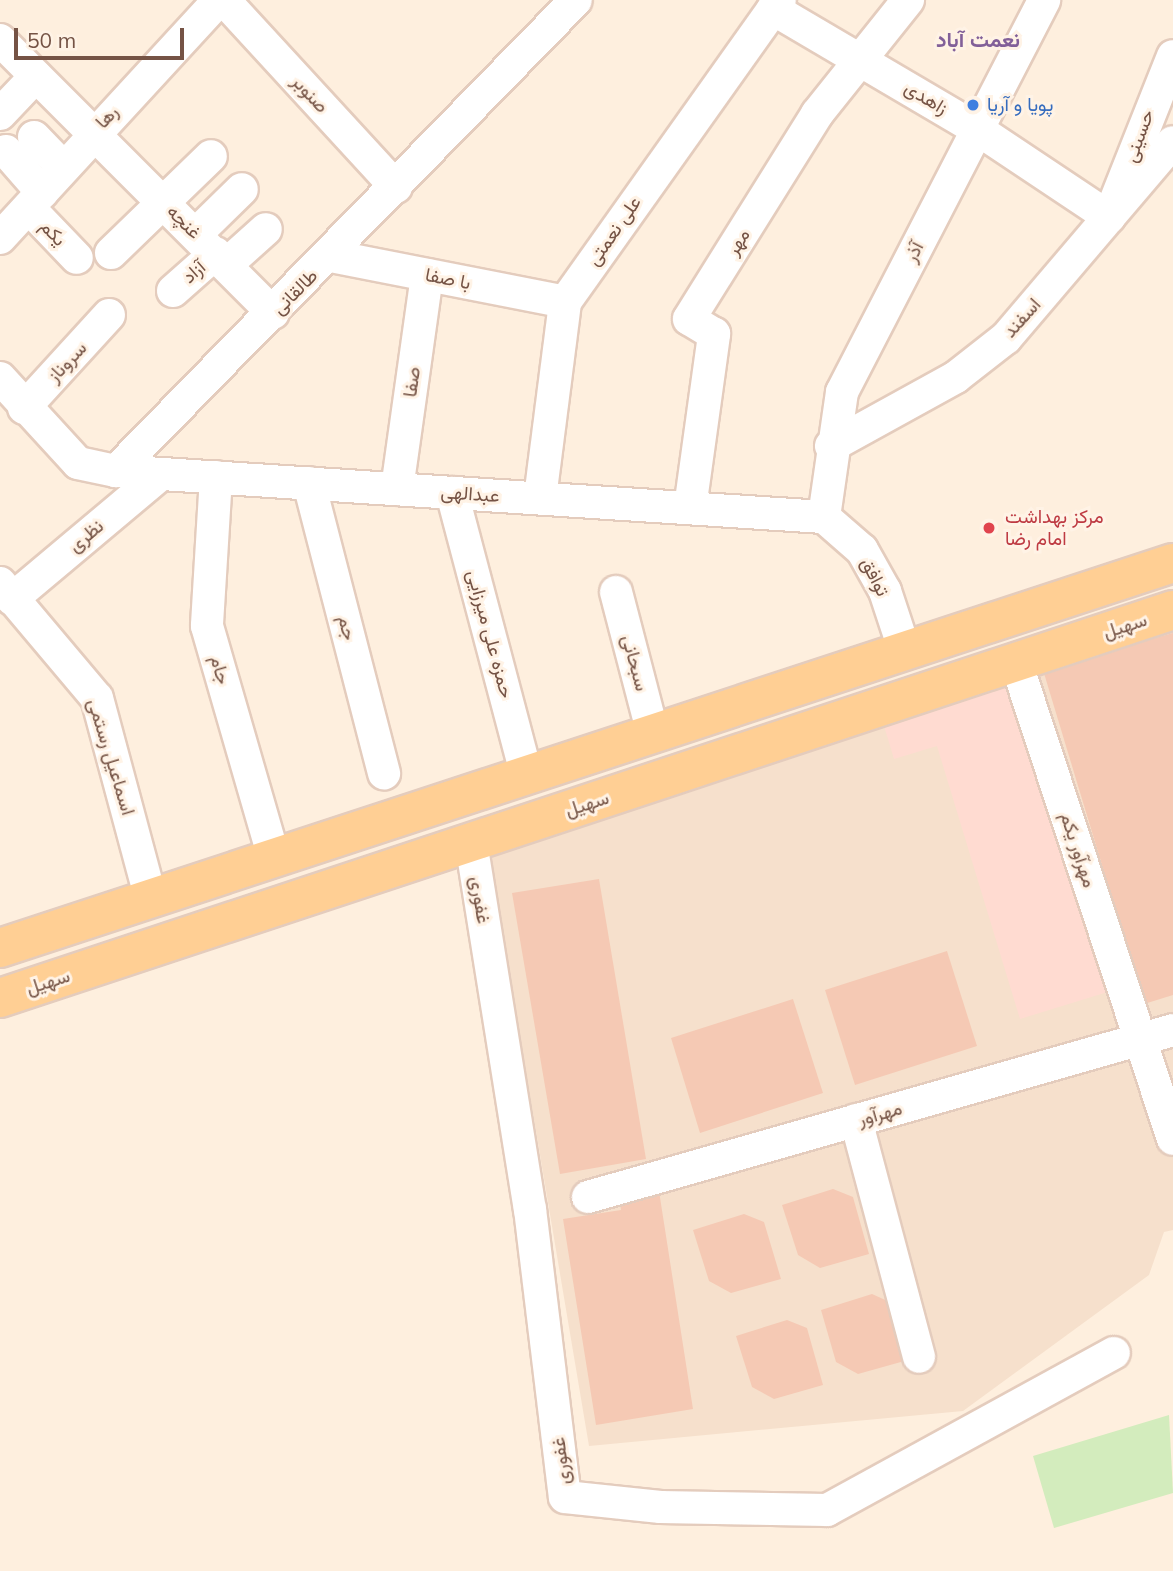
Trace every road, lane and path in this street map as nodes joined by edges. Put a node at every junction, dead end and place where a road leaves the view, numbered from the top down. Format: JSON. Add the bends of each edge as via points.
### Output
{"nodes":[{"id":1,"x":221,"y":0,"type":"edge"},
{"id":2,"x":576,"y":0,"type":"edge"},
{"id":3,"x":908,"y":0,"type":"edge"},
{"id":4,"x":1044,"y":0,"type":"edge"},
{"id":5,"x":776,"y":4,"type":"edge"},
{"id":6,"x":3,"y":48,"type":"edge"},
{"id":7,"x":1173,"y":56,"type":"edge"},
{"id":8,"x":861,"y":59,"type":"junction"},
{"id":9,"x":36,"y":76,"type":"junction"},
{"id":10,"x":0,"y":114,"type":"edge"},
{"id":11,"x":978,"y":129,"type":"junction"},
{"id":12,"x":93,"y":132,"type":"junction"},
{"id":13,"x":34,"y":137,"type":"dead end"},
{"id":14,"x":1173,"y":142,"type":"edge"},
{"id":15,"x":6,"y":151,"type":"dead end"},
{"id":16,"x":211,"y":156,"type":"dead end"},
{"id":17,"x":64,"y":168,"type":"junction"},
{"id":18,"x":396,"y":187,"type":"junction"},
{"id":19,"x":242,"y":189,"type":"dead end"},
{"id":20,"x":35,"y":200,"type":"junction"},
{"id":21,"x":163,"y":202,"type":"junction"},
{"id":22,"x":1109,"y":217,"type":"junction"},
{"id":23,"x":266,"y":229,"type":"dead end"},
{"id":24,"x":0,"y":238,"type":"edge"},
{"id":25,"x":213,"y":250,"type":"junction"},
{"id":26,"x":111,"y":253,"type":"dead end"},
{"id":27,"x":331,"y":256,"type":"junction"},
{"id":28,"x":77,"y":258,"type":"dead end"},
{"id":29,"x":427,"y":275,"type":"junction"},
{"id":30,"x":173,"y":291,"type":"dead end"},
{"id":31,"x":565,"y":302,"type":"junction"},
{"id":32,"x":273,"y":313,"type":"junction"},
{"id":33,"x":109,"y":315,"type":"dead end"},
{"id":34,"x":0,"y":379,"type":"edge"},
{"id":35,"x":24,"y":408,"type":"junction"},
{"id":36,"x":831,"y":446,"type":"junction"},
{"id":37,"x":116,"y":471,"type":"junction"},
{"id":38,"x":161,"y":474,"type":"junction"},
{"id":39,"x":216,"y":477,"type":"junction"},
{"id":40,"x":309,"y":483,"type":"junction"},
{"id":41,"x":397,"y":489,"type":"junction"},
{"id":42,"x":452,"y":493,"type":"junction"},
{"id":43,"x":540,"y":498,"type":"junction"},
{"id":44,"x":690,"y":508,"type":"junction"},
{"id":45,"x":824,"y":517,"type":"junction"},
{"id":46,"x":1173,"y":564,"type":"edge"},
{"id":47,"x":6,"y":591,"type":"edge"},
{"id":48,"x":616,"y":592,"type":"dead end"},
{"id":49,"x":1173,"y":610,"type":"edge"},
{"id":50,"x":905,"y":652,"type":"junction"},
{"id":51,"x":1016,"y":662,"type":"junction"},
{"id":52,"x":653,"y":734,"type":"junction"},
{"id":53,"x":384,"y":773,"type":"dead end"},
{"id":54,"x":527,"y":776,"type":"junction"},
{"id":55,"x":471,"y":842,"type":"junction"},
{"id":56,"x":274,"y":858,"type":"junction"},
{"id":57,"x":151,"y":899,"type":"junction"},
{"id":58,"x":0,"y":948,"type":"edge"},
{"id":59,"x":0,"y":998,"type":"edge"},
{"id":60,"x":1173,"y":1030,"type":"edge"},
{"id":61,"x":1140,"y":1039,"type":"junction"},
{"id":62,"x":856,"y":1120,"type":"junction"},
{"id":63,"x":1173,"y":1139,"type":"edge"},
{"id":64,"x":588,"y":1197,"type":"dead end"},
{"id":65,"x":1114,"y":1353,"type":"dead end"},
{"id":66,"x":919,"y":1357,"type":"dead end"}],
"edges":[{"from":1,"to":12,"type":"street","name":"رها"},
{"from":1,"to":18,"type":"street","name":"صنوبر"},
{"from":2,"to":18,"type":"street","name":"طالقانی"},
{"from":3,"to":8,"type":"street","name":"مهر"},
{"from":4,"to":11,"type":"street","name":"آذر"},
{"from":5,"to":8,"type":"street","name":"زاهدی"},
{"from":5,"to":31,"type":"street","name":"علی نعمتی"},
{"from":6,"to":9,"type":"street","name":"غنچه"},
{"from":7,"to":22,"type":"street","name":"حسینی"},
{"from":8,"to":11,"type":"street","name":"زاهدی"},
{"from":8,"to":44,"type":"street","name":"مهر","via":[[817,114],[689,319],[714,334]]},
{"from":9,"to":10,"type":"street"},
{"from":9,"to":12,"type":"street","name":"غنچه"},
{"from":11,"to":22,"type":"street","name":"زاهدی"},
{"from":11,"to":36,"type":"street","name":"آذر","via":[[842,392]]},
{"from":12,"to":17,"type":"street","name":"رها"},
{"from":12,"to":21,"type":"street","name":"غنچه"},
{"from":13,"to":17,"type":"street"},
{"from":14,"to":22,"type":"street","name":"اسفند"},
{"from":15,"to":20,"type":"street","name":"یکم"},
{"from":16,"to":21,"type":"street"},
{"from":17,"to":20,"type":"street","name":"رها"},
{"from":18,"to":27,"type":"street","name":"طالقانی"},
{"from":19,"to":25,"type":"street"},
{"from":20,"to":24,"type":"street","name":"رها"},
{"from":20,"to":28,"type":"street","name":"یکم"},
{"from":21,"to":25,"type":"street","name":"غنچه"},
{"from":21,"to":26,"type":"street"},
{"from":22,"to":36,"type":"street","name":"اسفند","via":[[1006,338],[956,377]]},
{"from":23,"to":25,"type":"street"},
{"from":25,"to":30,"type":"street","name":"آزاد"},
{"from":25,"to":32,"type":"street","name":"غنچه"},
{"from":27,"to":29,"type":"street","name":"با صفا"},
{"from":27,"to":32,"type":"street","name":"طالقانی"},
{"from":29,"to":31,"type":"street","name":"با صفا"},
{"from":29,"to":41,"type":"street","name":"صفا"},
{"from":31,"to":43,"type":"street","name":"علی نعمتی"},
{"from":32,"to":37,"type":"street","name":"طالقانی"},
{"from":33,"to":35,"type":"street","name":"سروناز"},
{"from":34,"to":35,"type":"street"},
{"from":35,"to":37,"type":"street","via":[[78,463]]},
{"from":36,"to":45,"type":"street","name":"آذر"},
{"from":37,"to":38,"type":"street","name":"عبدالهی"},
{"from":38,"to":39,"type":"street","name":"عبدالهی"},
{"from":38,"to":47,"type":"street","name":"نظری"},
{"from":39,"to":40,"type":"street","name":"عبدالهی"},
{"from":39,"to":56,"type":"street","name":"جام","via":[[207,626]]},
{"from":40,"to":41,"type":"street","name":"عبدالهی"},
{"from":40,"to":53,"type":"street","name":"جم"},
{"from":41,"to":42,"type":"street","name":"عبدالهی"},
{"from":42,"to":43,"type":"street","name":"عبدالهی"},
{"from":42,"to":54,"type":"street","name":"حمزه علی میرزایی"},
{"from":43,"to":44,"type":"street","name":"عبدالهی"},
{"from":44,"to":45,"type":"street","name":"عبدالهی"},
{"from":45,"to":50,"type":"street","name":"توافق","via":[[862,550],[885,591]]},
{"from":46,"to":50,"type":"main road"},
{"from":47,"to":57,"type":"street","name":"اسماعیل رستمی","via":[[97,698]]},
{"from":48,"to":52,"type":"street","name":"سبحانی"},
{"from":49,"to":51,"type":"main road","name":"سهیل"},
{"from":50,"to":52,"type":"main road"},
{"from":51,"to":55,"type":"main road","name":"سهیل"},
{"from":51,"to":61,"type":"street","name":"مهرآور یکم"},
{"from":52,"to":54,"type":"main road"},
{"from":54,"to":56,"type":"main road"},
{"from":55,"to":59,"type":"main road","name":"سهیل"},
{"from":55,"to":65,"type":"street","name":"غفوری","via":[[530,1209],[565,1497],[660,1507],[827,1510]]},
{"from":56,"to":57,"type":"main road"},
{"from":57,"to":58,"type":"main road"},
{"from":60,"to":61,"type":"street","name":"مهرآور"},
{"from":61,"to":62,"type":"street","name":"مهرآور"},
{"from":61,"to":63,"type":"street","name":"مهرآور یکم"},
{"from":62,"to":64,"type":"street","name":"مهرآور"},
{"from":62,"to":66,"type":"street"}]}
